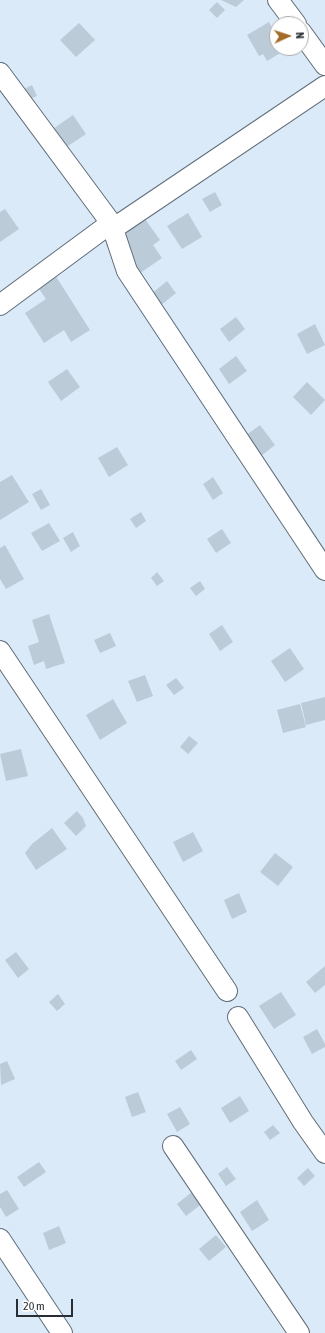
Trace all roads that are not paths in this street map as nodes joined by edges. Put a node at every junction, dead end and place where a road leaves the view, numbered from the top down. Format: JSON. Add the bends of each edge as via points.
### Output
{"nodes":[{"id":1,"x":278,"y":0,"type":"edge"},
{"id":2,"x":290,"y":16,"type":"edge"},
{"id":3,"x":309,"y":43,"type":"edge"},
{"id":4,"x":325,"y":65,"type":"edge"},
{"id":5,"x":0,"y":73,"type":"edge"},
{"id":6,"x":325,"y":86,"type":"edge"},
{"id":7,"x":111,"y":223,"type":"junction"},
{"id":8,"x":0,"y":305,"type":"edge"},
{"id":9,"x":325,"y":570,"type":"edge"},
{"id":10,"x":0,"y":651,"type":"edge"},
{"id":11,"x":227,"y":991,"type":"dead end"},
{"id":12,"x":238,"y":1017,"type":"dead end"},
{"id":13,"x":173,"y":1146,"type":"dead end"},
{"id":14,"x":325,"y":1154,"type":"edge"},
{"id":15,"x":0,"y":1239,"type":"edge"},
{"id":16,"x":62,"y":1333,"type":"edge"},
{"id":17,"x":299,"y":1333,"type":"edge"}],
"edges":[{"from":1,"to":2,"type":"street"},
{"from":3,"to":4,"type":"street"},
{"from":5,"to":7,"type":"street"},
{"from":6,"to":7,"type":"street","via":[[114,228]]},
{"from":7,"to":8,"type":"street"},
{"from":7,"to":9,"type":"street","via":[[127,272]]},
{"from":10,"to":11,"type":"street"},
{"from":12,"to":14,"type":"street"},
{"from":13,"to":17,"type":"street"},
{"from":15,"to":16,"type":"street"}]}
